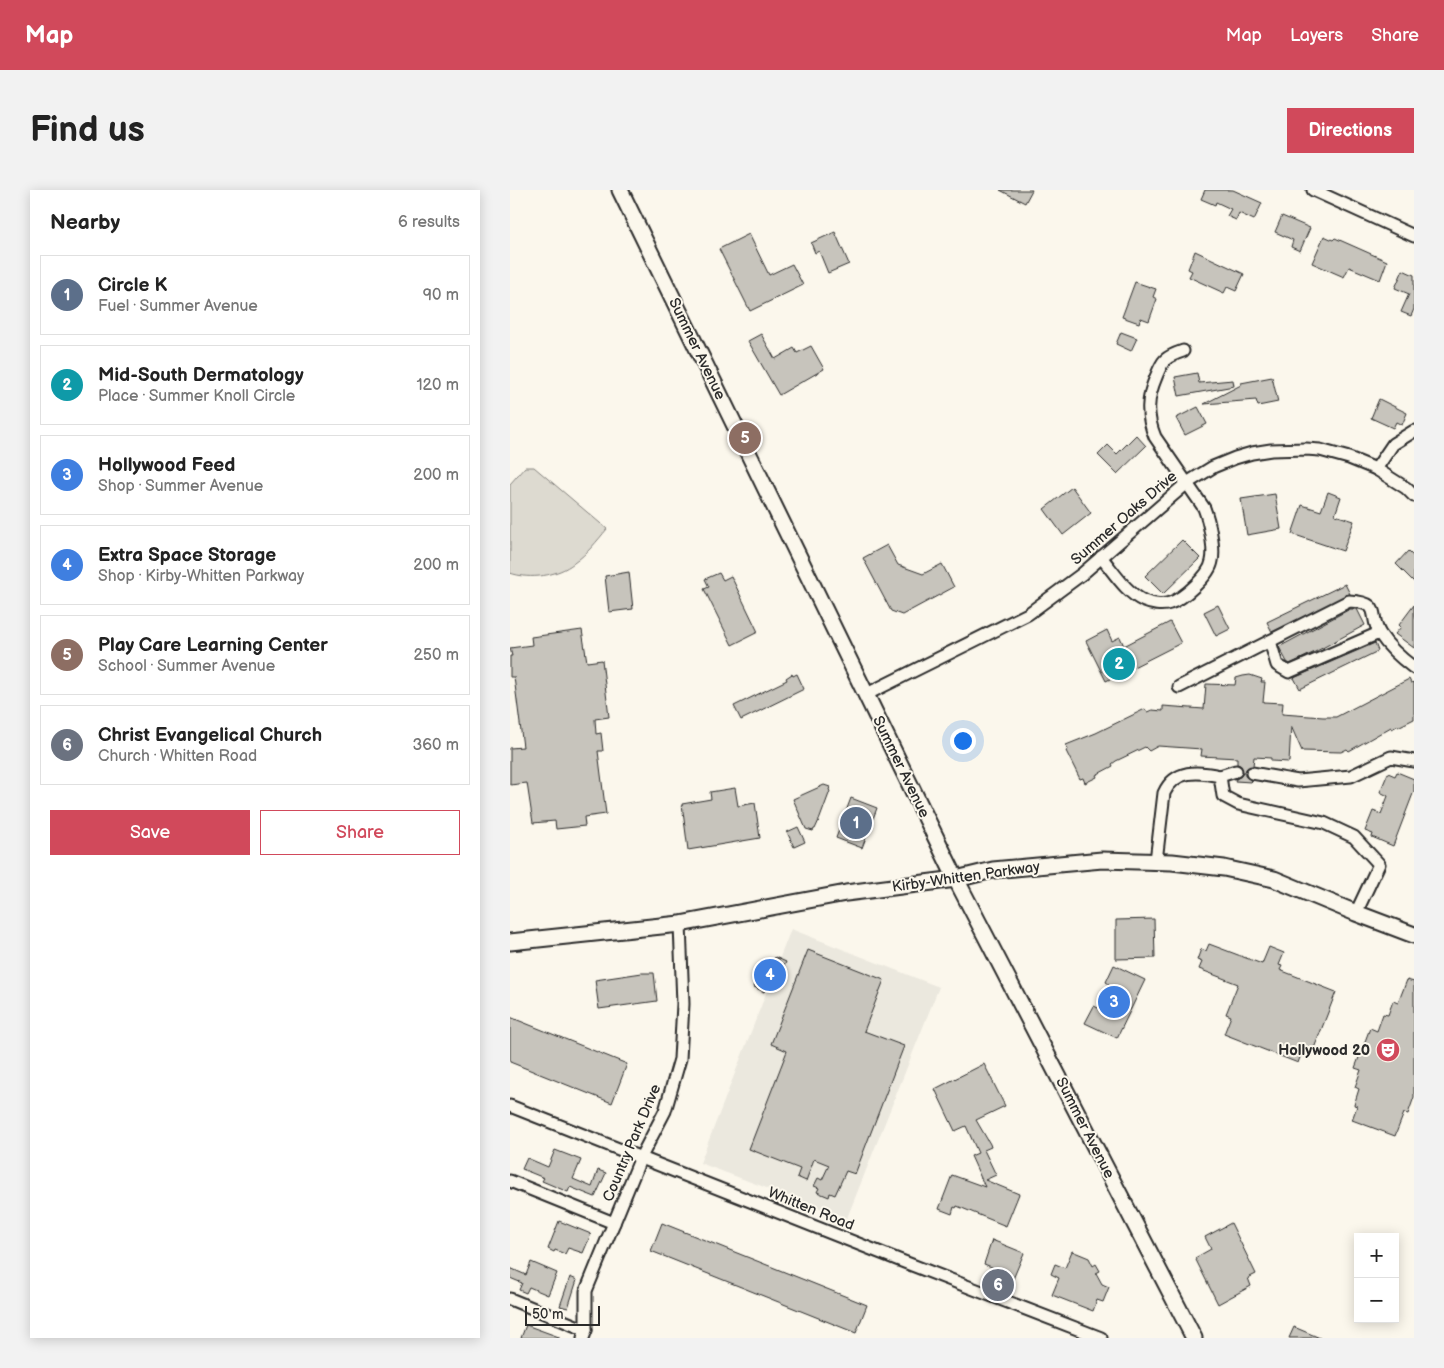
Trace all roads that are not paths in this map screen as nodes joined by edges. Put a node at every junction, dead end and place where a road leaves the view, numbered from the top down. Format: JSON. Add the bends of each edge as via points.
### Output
{"nodes":[{"id":1,"x":620,"y":190,"type":"edge"},
{"id":2,"x":1313,"y":190,"type":"edge"},
{"id":3,"x":1414,"y":236,"type":"edge"},
{"id":4,"x":1182,"y":351,"type":"dead end"},
{"id":5,"x":1414,"y":431,"type":"edge"},
{"id":6,"x":1376,"y":469,"type":"junction"},
{"id":7,"x":1187,"y":483,"type":"junction"},
{"id":8,"x":1414,"y":496,"type":"edge"},
{"id":9,"x":1101,"y":557,"type":"junction"},
{"id":10,"x":1379,"y":633,"type":"junction"},
{"id":11,"x":1270,"y":641,"type":"junction"},
{"id":12,"x":1414,"y":668,"type":"edge"},
{"id":13,"x":1180,"y":687,"type":"dead end"},
{"id":14,"x":865,"y":695,"type":"junction"},
{"id":15,"x":1414,"y":761,"type":"edge"},
{"id":16,"x":1236,"y":771,"type":"dead end"},
{"id":17,"x":1252,"y":772,"type":"dead end"},
{"id":18,"x":1220,"y":776,"type":"junction"},
{"id":19,"x":1156,"y":861,"type":"junction"},
{"id":20,"x":956,"y":880,"type":"junction"},
{"id":21,"x":1356,"y":913,"type":"junction"},
{"id":22,"x":680,"y":924,"type":"junction"},
{"id":23,"x":1414,"y":935,"type":"edge"},
{"id":24,"x":510,"y":942,"type":"edge"},
{"id":25,"x":510,"y":1106,"type":"edge"},
{"id":26,"x":641,"y":1157,"type":"junction"},
{"id":27,"x":510,"y":1182,"type":"edge"},
{"id":28,"x":614,"y":1224,"type":"junction"},
{"id":29,"x":510,"y":1299,"type":"edge"},
{"id":30,"x":585,"y":1334,"type":"edge"},
{"id":31,"x":1100,"y":1338,"type":"edge"},
{"id":32,"x":1194,"y":1338,"type":"edge"}],
"edges":[{"from":1,"to":14,"type":"main road","name":"Summer Avenue"},
{"from":2,"to":3,"type":"street"},
{"from":4,"to":7,"type":"street","via":[[1166,359],[1148,402],[1148,414],[1155,437]]},
{"from":5,"to":6,"type":"street","via":[[1393,444]]},
{"from":6,"to":7,"type":"street","name":"Summer Oaks Drive","via":[[1320,450],[1271,450],[1235,458]]},
{"from":6,"to":8,"type":"street","name":"Summer Oaks Drive"},
{"from":7,"to":9,"type":"street","name":"Summer Oaks Drive"},
{"from":7,"to":9,"type":"street","via":[[1207,515],[1213,554],[1210,568],[1202,579],[1175,601],[1153,604],[1132,593]]},
{"from":9,"to":14,"type":"street","name":"Summer Oaks Drive","via":[[1028,614]]},
{"from":10,"to":11,"type":"street","via":[[1289,672],[1277,665]]},
{"from":10,"to":11,"type":"street","via":[[1374,611],[1364,602],[1349,601]]},
{"from":10,"to":12,"type":"street"},
{"from":11,"to":13,"type":"street"},
{"from":14,"to":20,"type":"main road","name":"Summer Avenue"},
{"from":15,"to":17,"type":"street","via":[[1391,757],[1351,776],[1298,781]]},
{"from":16,"to":18,"type":"street"},
{"from":18,"to":19,"type":"street","via":[[1201,772],[1179,776],[1169,783],[1164,792]]},
{"from":18,"to":21,"type":"street","via":[[1223,796],[1238,804],[1324,823],[1354,837],[1378,864]]},
{"from":19,"to":20,"type":"main road","name":"Kirby-Whitten Parkway","via":[[1102,860],[993,870]]},
{"from":19,"to":21,"type":"main road","name":"Kirby-Whitten Parkway","via":[[1224,868],[1274,879]]},
{"from":20,"to":22,"type":"main road","name":"Kirby-Whitten Parkway","via":[[846,893]]},
{"from":20,"to":32,"type":"main road","name":"Summer Avenue"},
{"from":21,"to":23,"type":"main road","name":"Kirby-Whitten Parkway"},
{"from":22,"to":24,"type":"main road","name":"Kirby-Whitten Parkway"},
{"from":22,"to":26,"type":"street","name":"Country Park Drive","via":[[683,1004],[680,1059],[665,1111]]},
{"from":25,"to":26,"type":"street","name":"Whitten Road"},
{"from":26,"to":28,"type":"street","name":"Country Park Drive"},
{"from":26,"to":31,"type":"street","name":"Whitten Road"},
{"from":27,"to":28,"type":"street"},
{"from":28,"to":30,"type":"street","name":"Country Park Drive","via":[[586,1291]]},
{"from":29,"to":30,"type":"street"}]}
